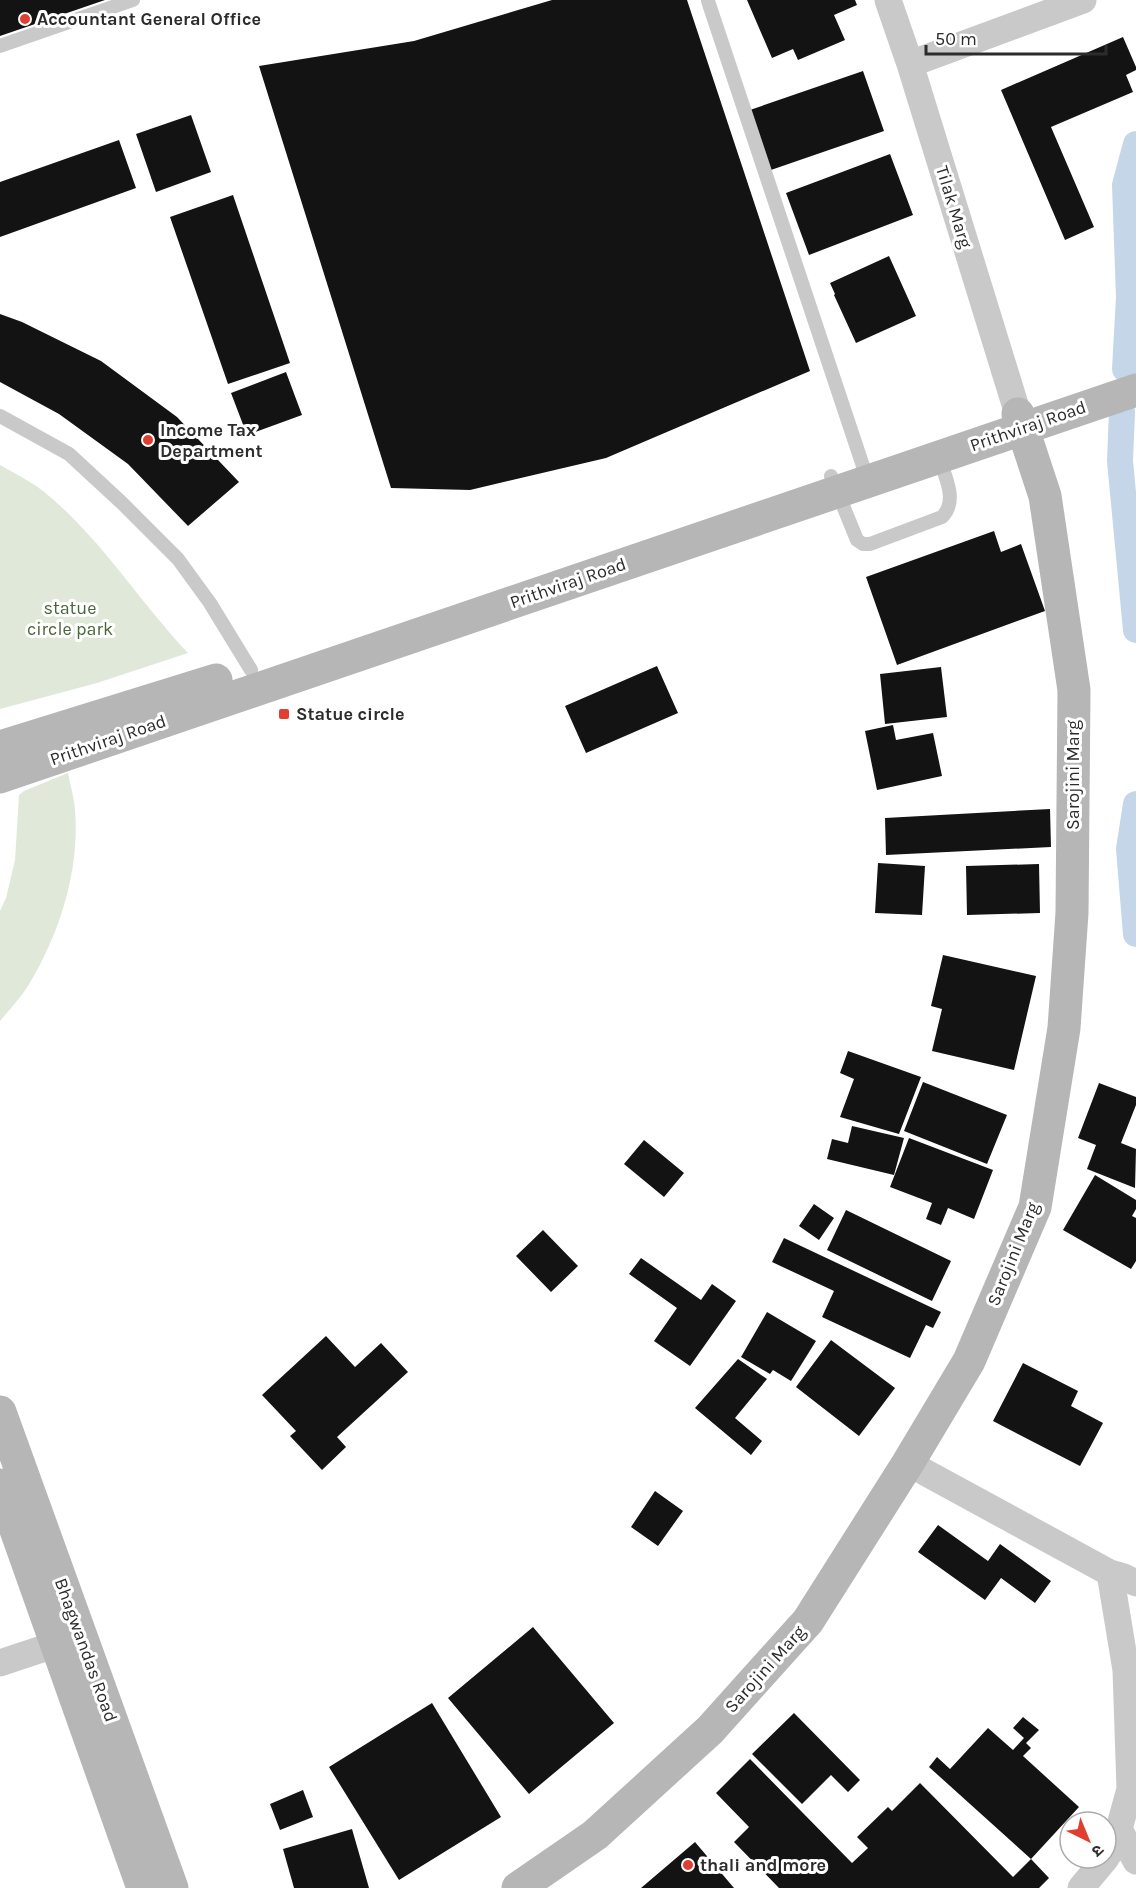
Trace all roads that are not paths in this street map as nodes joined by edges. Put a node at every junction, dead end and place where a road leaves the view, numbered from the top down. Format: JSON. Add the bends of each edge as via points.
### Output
{"nodes":[{"id":1,"x":133,"y":0,"type":"edge"},
{"id":2,"x":888,"y":0,"type":"edge"},
{"id":3,"x":1083,"y":0,"type":"edge"},
{"id":4,"x":708,"y":1,"type":"edge"},
{"id":5,"x":0,"y":46,"type":"edge"},
{"id":6,"x":910,"y":64,"type":"junction"},
{"id":7,"x":1136,"y":375,"type":"edge"},
{"id":8,"x":1136,"y":390,"type":"edge"},
{"id":9,"x":0,"y":416,"type":"edge"},
{"id":10,"x":1021,"y":421,"type":"junction"},
{"id":11,"x":937,"y":449,"type":"junction"},
{"id":12,"x":863,"y":466,"type":"junction"},
{"id":13,"x":833,"y":484,"type":"junction"},
{"id":14,"x":251,"y":669,"type":"junction"},
{"id":15,"x":0,"y":747,"type":"edge"},
{"id":16,"x":0,"y":777,"type":"edge"},
{"id":17,"x":0,"y":1412,"type":"edge"},
{"id":18,"x":908,"y":1464,"type":"junction"},
{"id":19,"x":0,"y":1485,"type":"edge"},
{"id":20,"x":1123,"y":1578,"type":"edge"},
{"id":21,"x":57,"y":1644,"type":"junction"},
{"id":22,"x":0,"y":1664,"type":"edge"},
{"id":23,"x":1119,"y":1829,"type":"junction"},
{"id":24,"x":1118,"y":1833,"type":"edge"},
{"id":25,"x":1136,"y":1861,"type":"edge"},
{"id":26,"x":1096,"y":1870,"type":"edge"},
{"id":27,"x":143,"y":1888,"type":"edge"},
{"id":28,"x":172,"y":1888,"type":"edge"},
{"id":29,"x":518,"y":1888,"type":"edge"},
{"id":30,"x":1081,"y":1888,"type":"edge"}],
"edges":[{"from":1,"to":5,"type":"lane"},
{"from":2,"to":6,"type":"street","name":"Tilak Marg"},
{"from":3,"to":6,"type":"street"},
{"from":4,"to":12,"type":"lane"},
{"from":6,"to":10,"type":"street","name":"Tilak Marg"},
{"from":7,"to":10,"type":"street","name":"Prithviraj Road"},
{"from":8,"to":10,"type":"street","name":"Prithviraj Road"},
{"from":9,"to":14,"type":"lane","via":[[69,454],[178,559]]},
{"from":10,"to":11,"type":"street","name":"Prithviraj Road"},
{"from":10,"to":18,"type":"street","name":"Sarojini Marg","via":[[1045,496],[1074,690],[1072,913],[1064,1028],[1035,1207],[969,1361]]},
{"from":11,"to":12,"type":"street","name":"Prithviraj Road"},
{"from":11,"to":13,"type":"street","name":"Prithviraj Road"},
{"from":11,"to":13,"type":"lane","via":[[950,493],[949,511],[870,544],[857,540]]},
{"from":12,"to":13,"type":"street","name":"Prithviraj Road"},
{"from":13,"to":14,"type":"street","name":"Prithviraj Road"},
{"from":13,"to":16,"type":"street","name":"Prithviraj Road"},
{"from":14,"to":15,"type":"street","name":"Prithviraj Road"},
{"from":17,"to":28,"type":"street","name":"Bhagwandas Road"},
{"from":18,"to":20,"type":"street"},
{"from":18,"to":29,"type":"street","name":"Sarojini Marg","via":[[808,1620],[710,1730],[595,1835]]},
{"from":19,"to":21,"type":"street","name":"Bhagwandas Road"},
{"from":20,"to":23,"type":"street","via":[[1130,1789]]},
{"from":21,"to":22,"type":"street"},
{"from":21,"to":27,"type":"street","name":"Bhagwandas Road"},
{"from":23,"to":24,"type":"street"},
{"from":23,"to":25,"type":"street"},
{"from":26,"to":30,"type":"street"}]}
